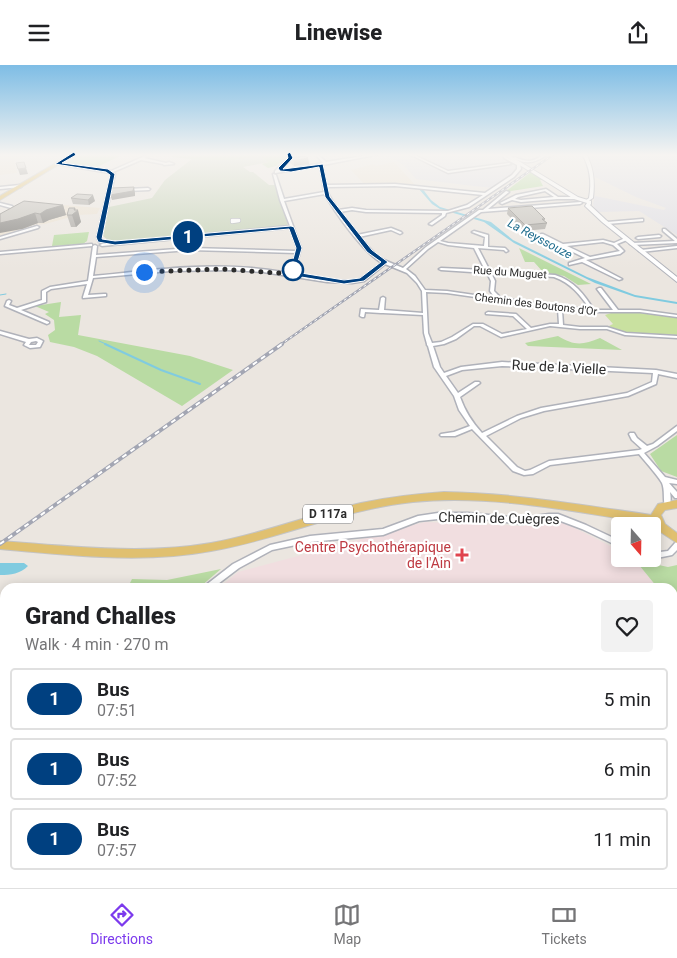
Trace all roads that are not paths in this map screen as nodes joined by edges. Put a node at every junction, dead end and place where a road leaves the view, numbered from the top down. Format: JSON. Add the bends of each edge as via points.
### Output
{"nodes":[{"id":1,"x":110,"y":192,"type":"edge"},
{"id":2,"x":280,"y":192,"type":"edge"},
{"id":3,"x":471,"y":192,"type":"edge"},
{"id":4,"x":507,"y":192,"type":"dead end"},
{"id":5,"x":535,"y":192,"type":"edge"},
{"id":6,"x":549,"y":192,"type":"edge"},
{"id":7,"x":568,"y":192,"type":"edge"},
{"id":8,"x":592,"y":192,"type":"edge"},
{"id":9,"x":326,"y":193,"type":"joint"},
{"id":10,"x":485,"y":194,"type":"joint"},
{"id":11,"x":576,"y":197,"type":"junction"},
{"id":12,"x":556,"y":198,"type":"junction"},
{"id":13,"x":512,"y":199,"type":"junction"},
{"id":14,"x":282,"y":200,"type":"junction"},
{"id":15,"x":528,"y":201,"type":"junction"},
{"id":16,"x":502,"y":203,"type":"dead end"},
{"id":17,"x":584,"y":203,"type":"junction"},
{"id":18,"x":0,"y":205,"type":"edge"},
{"id":19,"x":533,"y":206,"type":"junction"},
{"id":20,"x":11,"y":207,"type":"edge"},
{"id":21,"x":485,"y":210,"type":"junction"},
{"id":22,"x":338,"y":211,"type":"junction"},
{"id":23,"x":446,"y":212,"type":"junction"},
{"id":24,"x":642,"y":220,"type":"dead end"},
{"id":25,"x":606,"y":223,"type":"junction"},
{"id":26,"x":430,"y":224,"type":"dead end"},
{"id":27,"x":37,"y":227,"type":"dead end"},
{"id":28,"x":291,"y":227,"type":"junction"},
{"id":29,"x":664,"y":230,"type":"dead end"},
{"id":30,"x":652,"y":231,"type":"dead end"},
{"id":31,"x":474,"y":232,"type":"dead end"},
{"id":32,"x":400,"y":233,"type":"dead end"},
{"id":33,"x":357,"y":235,"type":"junction"},
{"id":34,"x":542,"y":235,"type":"dead end"},
{"id":35,"x":658,"y":236,"type":"junction"},
{"id":36,"x":0,"y":238,"type":"edge"},
{"id":37,"x":638,"y":238,"type":"dead end"},
{"id":38,"x":626,"y":239,"type":"junction"},
{"id":39,"x":101,"y":241,"type":"junction"},
{"id":40,"x":437,"y":241,"type":"junction"},
{"id":41,"x":677,"y":241,"type":"edge"},
{"id":42,"x":667,"y":242,"type":"junction"},
{"id":43,"x":93,"y":244,"type":"junction"},
{"id":44,"x":614,"y":244,"type":"junction"},
{"id":45,"x":632,"y":244,"type":"junction"},
{"id":46,"x":563,"y":245,"type":"junction"},
{"id":47,"x":474,"y":247,"type":"junction"},
{"id":48,"x":677,"y":247,"type":"edge"},
{"id":49,"x":486,"y":248,"type":"junction"},
{"id":50,"x":506,"y":251,"type":"dead end"},
{"id":51,"x":641,"y":251,"type":"junction"},
{"id":52,"x":298,"y":252,"type":"junction"},
{"id":53,"x":0,"y":253,"type":"edge"},
{"id":54,"x":94,"y":257,"type":"junction"},
{"id":55,"x":589,"y":258,"type":"junction"},
{"id":56,"x":582,"y":260,"type":"junction"},
{"id":57,"x":385,"y":262,"type":"junction"},
{"id":58,"x":570,"y":264,"type":"dead end"},
{"id":59,"x":404,"y":269,"type":"junction"},
{"id":60,"x":441,"y":269,"type":"dead end"},
{"id":61,"x":486,"y":271,"type":"junction"},
{"id":62,"x":536,"y":273,"type":"junction"},
{"id":63,"x":292,"y":274,"type":"junction"},
{"id":64,"x":532,"y":278,"type":"dead end"},
{"id":65,"x":620,"y":279,"type":"dead end"},
{"id":66,"x":90,"y":280,"type":"junction"},
{"id":67,"x":677,"y":280,"type":"edge"},
{"id":68,"x":599,"y":289,"type":"dead end"},
{"id":69,"x":424,"y":291,"type":"junction"},
{"id":70,"x":104,"y":295,"type":"dead end"},
{"id":71,"x":383,"y":298,"type":"dead end"},
{"id":72,"x":500,"y":300,"type":"junction"},
{"id":73,"x":8,"y":301,"type":"dead end"},
{"id":74,"x":560,"y":308,"type":"junction"},
{"id":75,"x":17,"y":310,"type":"junction"},
{"id":76,"x":381,"y":311,"type":"junction"},
{"id":77,"x":593,"y":311,"type":"junction"},
{"id":78,"x":617,"y":311,"type":"junction"},
{"id":79,"x":488,"y":313,"type":"dead end"},
{"id":80,"x":424,"y":314,"type":"junction"},
{"id":81,"x":677,"y":316,"type":"edge"},
{"id":82,"x":362,"y":317,"type":"dead end"},
{"id":83,"x":47,"y":323,"type":"dead end"},
{"id":84,"x":561,"y":326,"type":"junction"},
{"id":85,"x":530,"y":329,"type":"junction"},
{"id":86,"x":0,"y":332,"type":"edge"},
{"id":87,"x":677,"y":337,"type":"edge"},
{"id":88,"x":29,"y":341,"type":"dead end"},
{"id":89,"x":429,"y":345,"type":"junction"},
{"id":90,"x":656,"y":372,"type":"junction"},
{"id":91,"x":442,"y":375,"type":"junction"},
{"id":92,"x":677,"y":376,"type":"edge"},
{"id":93,"x":477,"y":383,"type":"dead end"},
{"id":94,"x":457,"y":396,"type":"junction"},
{"id":95,"x":473,"y":427,"type":"junction"},
{"id":96,"x":677,"y":428,"type":"edge"},
{"id":97,"x":632,"y":434,"type":"dead end"},
{"id":98,"x":443,"y":435,"type":"dead end"},
{"id":99,"x":481,"y":436,"type":"junction"},
{"id":100,"x":643,"y":451,"type":"junction"},
{"id":101,"x":664,"y":481,"type":"junction"},
{"id":102,"x":677,"y":482,"type":"edge"},
{"id":103,"x":677,"y":496,"type":"edge"},
{"id":104,"x":672,"y":505,"type":"edge"},
{"id":105,"x":636,"y":517,"type":"edge"},
{"id":106,"x":657,"y":517,"type":"edge"},
{"id":107,"x":661,"y":526,"type":"edge"},
{"id":108,"x":677,"y":539,"type":"edge"},
{"id":109,"x":611,"y":540,"type":"edge"},
{"id":110,"x":0,"y":545,"type":"edge"},
{"id":111,"x":677,"y":545,"type":"edge"},
{"id":112,"x":661,"y":554,"type":"edge"},
{"id":113,"x":214,"y":583,"type":"edge"}],
"edges":[{"from":1,"to":39,"type":"street"},
{"from":2,"to":14,"type":"street"},
{"from":3,"to":10,"type":"street"},
{"from":4,"to":21,"type":"street"},
{"from":5,"to":13,"type":"street"},
{"from":6,"to":12,"type":"street"},
{"from":7,"to":11,"type":"main road"},
{"from":8,"to":17,"type":"street","via":[[591,198]]},
{"from":9,"to":14,"type":"street"},
{"from":9,"to":22,"type":"street"},
{"from":10,"to":23,"type":"street","via":[[468,206]]},
{"from":11,"to":12,"type":"street"},
{"from":11,"to":17,"type":"main road"},
{"from":12,"to":15,"type":"street"},
{"from":13,"to":15,"type":"street"},
{"from":13,"to":16,"type":"street"},
{"from":14,"to":28,"type":"street"},
{"from":15,"to":19,"type":"street"},
{"from":17,"to":19,"type":"street"},
{"from":17,"to":25,"type":"main road"},
{"from":18,"to":20,"type":"street"},
{"from":19,"to":21,"type":"street"},
{"from":21,"to":40,"type":"street"},
{"from":22,"to":23,"type":"street"},
{"from":22,"to":33,"type":"street"},
{"from":23,"to":26,"type":"street"},
{"from":24,"to":25,"type":"street"},
{"from":25,"to":38,"type":"main road"},
{"from":27,"to":36,"type":"street"},
{"from":28,"to":39,"type":"street","via":[[115,243]]},
{"from":28,"to":52,"type":"street"},
{"from":29,"to":41,"type":"street"},
{"from":30,"to":35,"type":"street"},
{"from":31,"to":49,"type":"street","via":[[487,236]]},
{"from":32,"to":33,"type":"street","via":[[391,229]]},
{"from":33,"to":57,"type":"street"},
{"from":34,"to":46,"type":"street"},
{"from":35,"to":37,"type":"street"},
{"from":35,"to":42,"type":"street"},
{"from":38,"to":44,"type":"street"},
{"from":38,"to":45,"type":"main road"},
{"from":39,"to":43,"type":"street"},
{"from":39,"to":43,"type":"street"},
{"from":40,"to":47,"type":"street"},
{"from":40,"to":59,"type":"street"},
{"from":41,"to":42,"type":"street"},
{"from":42,"to":45,"type":"street"},
{"from":43,"to":53,"type":"street"},
{"from":43,"to":54,"type":"street"},
{"from":44,"to":46,"type":"street","via":[[603,241]]},
{"from":44,"to":55,"type":"street","via":[[622,251]]},
{"from":45,"to":51,"type":"main road"},
{"from":46,"to":55,"type":"street"},
{"from":47,"to":49,"type":"street"},
{"from":47,"to":61,"type":"street"},
{"from":48,"to":51,"type":"street"},
{"from":49,"to":50,"type":"street"},
{"from":51,"to":67,"type":"main road"},
{"from":52,"to":54,"type":"street","via":[[190,249]]},
{"from":52,"to":63,"type":"street"},
{"from":54,"to":66,"type":"street"},
{"from":55,"to":56,"type":"street"},
{"from":56,"to":58,"type":"street"},
{"from":56,"to":65,"type":"street"},
{"from":57,"to":59,"type":"street"},
{"from":57,"to":63,"type":"street","via":[[362,280],[352,282]]},
{"from":59,"to":69,"type":"street"},
{"from":60,"to":61,"type":"street","name":"Rue du Muguet"},
{"from":61,"to":62,"type":"street","name":"Rue du Muguet"},
{"from":61,"to":72,"type":"street","via":[[493,281],[492,291]]},
{"from":62,"to":64,"type":"street"},
{"from":62,"to":77,"type":"street","name":"Rue du Muguet","via":[[572,283]]},
{"from":63,"to":66,"type":"street","via":[[251,269],[188,269]]},
{"from":66,"to":70,"type":"street","via":[[85,297]]},
{"from":66,"to":75,"type":"street","via":[[50,288],[44,291],[44,301]]},
{"from":68,"to":78,"type":"street"},
{"from":69,"to":72,"type":"street","name":"Chemin des Boutons d'Or"},
{"from":69,"to":80,"type":"street"},
{"from":71,"to":76,"type":"street"},
{"from":72,"to":74,"type":"street","name":"Chemin des Boutons d'Or"},
{"from":73,"to":75,"type":"street","via":[[7,306]]},
{"from":74,"to":77,"type":"street","name":"Chemin des Boutons d'Or"},
{"from":74,"to":84,"type":"street"},
{"from":75,"to":83,"type":"street"},
{"from":76,"to":80,"type":"street"},
{"from":76,"to":82,"type":"street","via":[[363,311]]},
{"from":77,"to":78,"type":"street","name":"Chemin des Boutons d'Or"},
{"from":78,"to":81,"type":"street","name":"Chemin des Boutons d'Or"},
{"from":79,"to":85,"type":"street","via":[[514,315]]},
{"from":80,"to":89,"type":"street"},
{"from":84,"to":85,"type":"street"},
{"from":84,"to":87,"type":"street","via":[[607,327],[625,334]]},
{"from":85,"to":89,"type":"street","via":[[501,336],[481,325],[473,325],[454,338]]},
{"from":86,"to":88,"type":"street"},
{"from":89,"to":91,"type":"street"},
{"from":90,"to":91,"type":"street","name":"Rue de la Vielle","via":[[502,364]]},
{"from":90,"to":92,"type":"street","name":"Rue de la Vielle"},
{"from":90,"to":99,"type":"street","via":[[654,383],[628,394],[543,409]]},
{"from":91,"to":94,"type":"street"},
{"from":93,"to":94,"type":"street"},
{"from":94,"to":95,"type":"street"},
{"from":95,"to":98,"type":"street"},
{"from":95,"to":99,"type":"street"},
{"from":96,"to":100,"type":"street"},
{"from":97,"to":100,"type":"street"},
{"from":99,"to":100,"type":"street","via":[[514,469],[524,473],[549,463]]},
{"from":100,"to":101,"type":"street"},
{"from":101,"to":102,"type":"street"},
{"from":101,"to":103,"type":"street"},
{"from":101,"to":104,"type":"street"},
{"from":104,"to":106,"type":"main road","via":[[658,510]]},
{"from":105,"to":110,"type":"main road","number":"D 117a","via":[[517,500],[444,496],[370,504],[240,540],[183,551],[136,553]]},
{"from":107,"to":108,"type":"main road"},
{"from":109,"to":113,"type":"street","name":"Chemin de Cuègres","via":[[558,517],[521,521],[468,515],[438,516],[418,519],[383,532],[310,539],[270,548],[236,566]]},
{"from":111,"to":112,"type":"street","via":[[670,553]]}]}
